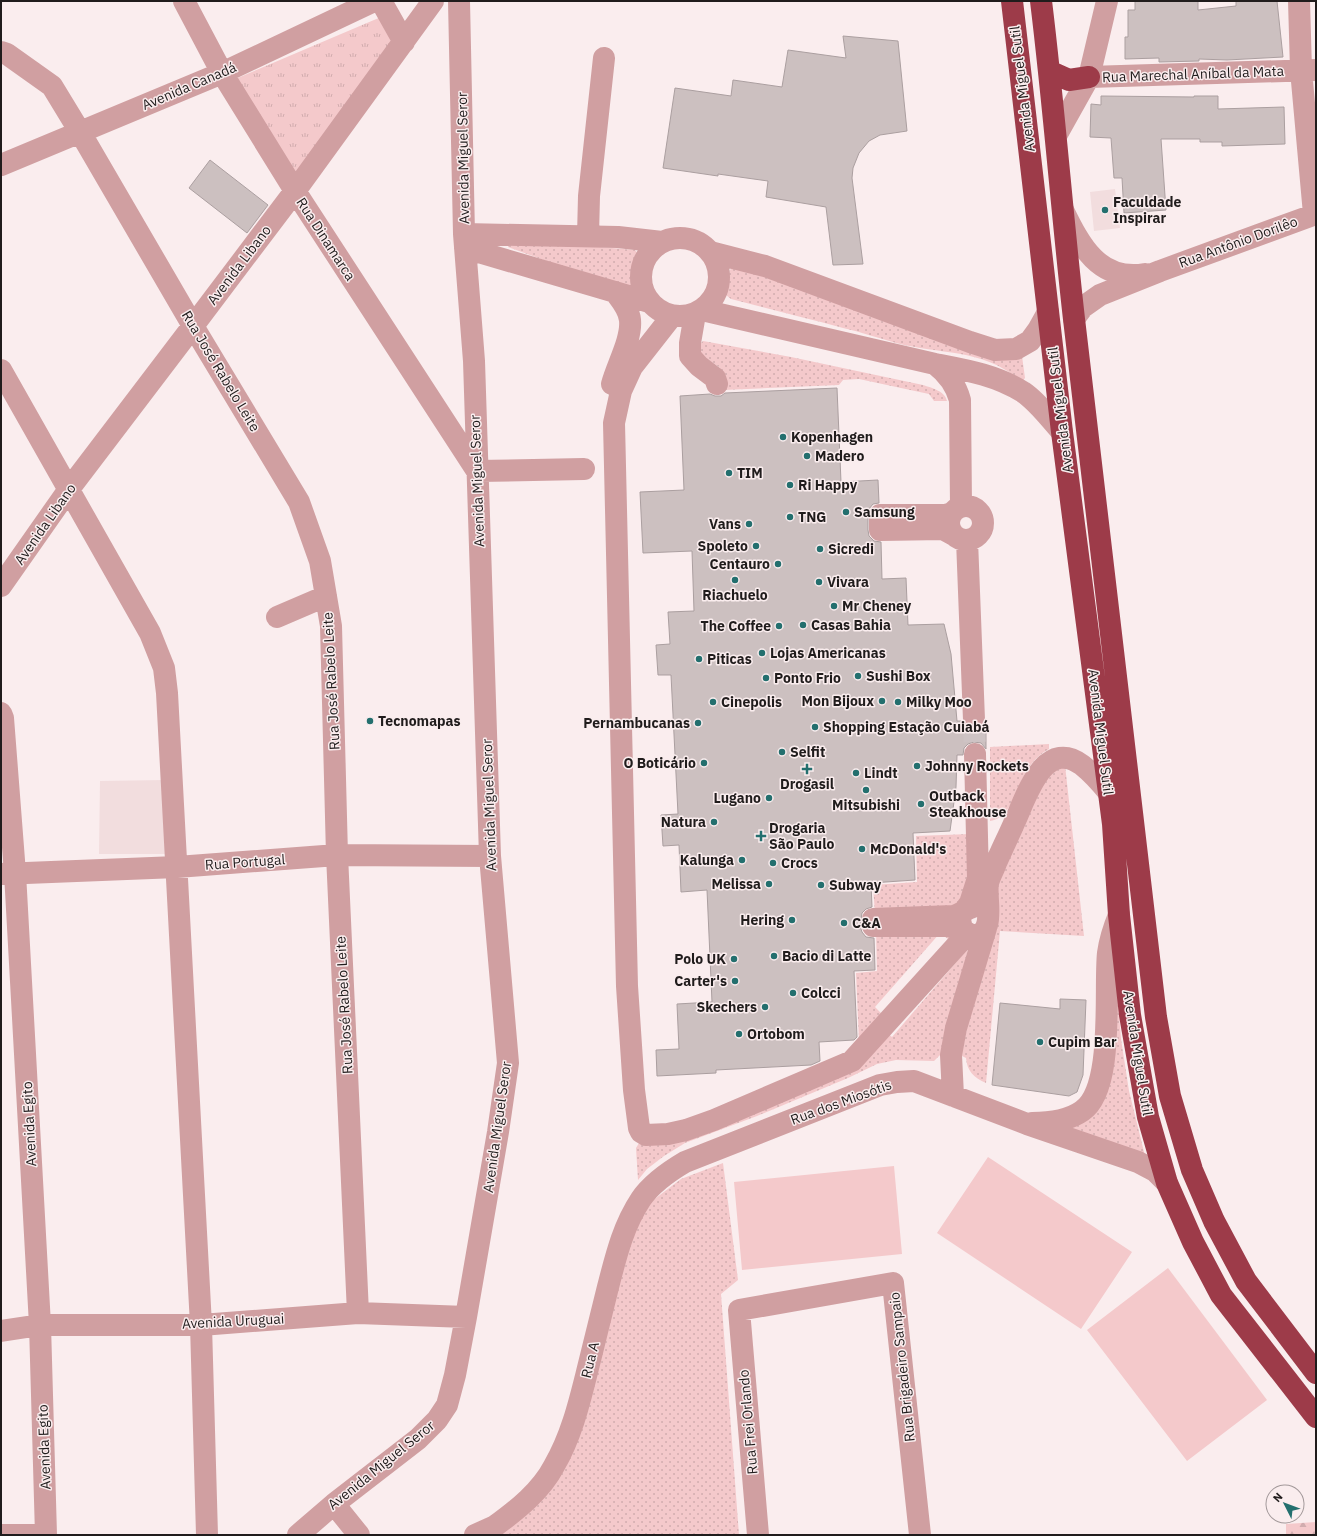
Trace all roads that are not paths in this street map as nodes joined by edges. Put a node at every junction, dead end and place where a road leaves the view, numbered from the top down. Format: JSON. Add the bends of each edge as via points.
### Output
{"nodes":[{"id":1,"x":184,"y":1,"type":"edge"},
{"id":2,"x":374,"y":1,"type":"edge"},
{"id":3,"x":382,"y":1,"type":"edge"},
{"id":4,"x":433,"y":1,"type":"edge"},
{"id":5,"x":459,"y":1,"type":"edge"},
{"id":6,"x":1012,"y":1,"type":"edge"},
{"id":7,"x":1041,"y":1,"type":"edge"},
{"id":8,"x":1107,"y":1,"type":"edge"},
{"id":9,"x":1299,"y":1,"type":"edge"},
{"id":10,"x":404,"y":42,"type":"junction"},
{"id":11,"x":1,"y":52,"type":"edge"},
{"id":12,"x":604,"y":58,"type":"dead end"},
{"id":13,"x":1309,"y":70,"type":"edge"},
{"id":14,"x":1049,"y":71,"type":"junction"},
{"id":15,"x":222,"y":73,"type":"junction"},
{"id":16,"x":1089,"y":77,"type":"junction"},
{"id":17,"x":80,"y":132,"type":"junction"},
{"id":18,"x":1056,"y":136,"type":"junction"},
{"id":19,"x":1,"y":165,"type":"edge"},
{"id":20,"x":295,"y":191,"type":"junction"},
{"id":21,"x":1061,"y":205,"type":"junction"},
{"id":22,"x":1315,"y":214,"type":"edge"},
{"id":23,"x":588,"y":236,"type":"junction"},
{"id":24,"x":464,"y":241,"type":"junction"},
{"id":25,"x":662,"y":242,"type":"junction"},
{"id":26,"x":710,"y":252,"type":"junction"},
{"id":27,"x":1160,"y":271,"type":"junction"},
{"id":28,"x":615,"y":292,"type":"junction"},
{"id":29,"x":649,"y":302,"type":"junction"},
{"id":30,"x":698,"y":312,"type":"junction"},
{"id":31,"x":1048,"y":312,"type":"junction"},
{"id":32,"x":672,"y":316,"type":"junction"},
{"id":33,"x":1074,"y":319,"type":"junction"},
{"id":34,"x":194,"y":326,"type":"junction"},
{"id":35,"x":935,"y":364,"type":"junction"},
{"id":36,"x":1,"y":370,"type":"edge"},
{"id":37,"x":717,"y":384,"type":"dead end"},
{"id":38,"x":1062,"y":432,"type":"junction"},
{"id":39,"x":615,"y":456,"type":"junction"},
{"id":40,"x":584,"y":469,"type":"dead end"},
{"id":41,"x":477,"y":471,"type":"junction"},
{"id":42,"x":69,"y":489,"type":"junction"},
{"id":43,"x":956,"y":509,"type":"junction"},
{"id":44,"x":960,"y":537,"type":"junction"},
{"id":45,"x":1,"y":586,"type":"edge"},
{"id":46,"x":326,"y":596,"type":"junction"},
{"id":47,"x":277,"y":617,"type":"dead end"},
{"id":48,"x":2,"y":716,"type":"edge"},
{"id":49,"x":974,"y":720,"type":"tunnel mouth"},
{"id":50,"x":975,"y":754,"type":"tunnel mouth"},
{"id":51,"x":1109,"y":793,"type":"junction"},
{"id":52,"x":978,"y":831,"type":"junction"},
{"id":53,"x":1010,"y":832,"type":"junction"},
{"id":54,"x":978,"y":854,"type":"junction"},
{"id":55,"x":337,"y":855,"type":"junction"},
{"id":56,"x":490,"y":856,"type":"junction"},
{"id":57,"x":178,"y":867,"type":"junction"},
{"id":58,"x":8,"y":874,"type":"edge"},
{"id":59,"x":988,"y":883,"type":"junction"},
{"id":60,"x":1118,"y":915,"type":"junction"},
{"id":61,"x":974,"y":924,"type":"junction"},
{"id":62,"x":953,"y":1096,"type":"junction"},
{"id":63,"x":1027,"y":1124,"type":"junction"},
{"id":64,"x":659,"y":1179,"type":"joint"},
{"id":65,"x":1167,"y":1183,"type":"junction"},
{"id":66,"x":739,"y":1310,"type":"joint"},
{"id":67,"x":358,"y":1313,"type":"junction"},
{"id":68,"x":466,"y":1317,"type":"junction"},
{"id":69,"x":40,"y":1325,"type":"junction"},
{"id":70,"x":202,"y":1325,"type":"junction"},
{"id":71,"x":1,"y":1331,"type":"edge"},
{"id":72,"x":1316,"y":1373,"type":"edge"},
{"id":73,"x":1316,"y":1417,"type":"edge"},
{"id":74,"x":334,"y":1504,"type":"junction"},
{"id":75,"x":488,"y":1530,"type":"edge"},
{"id":76,"x":1,"y":1535,"type":"edge"},
{"id":77,"x":46,"y":1535,"type":"edge"},
{"id":78,"x":207,"y":1535,"type":"edge"},
{"id":79,"x":298,"y":1535,"type":"edge"},
{"id":80,"x":359,"y":1535,"type":"edge"},
{"id":81,"x":475,"y":1535,"type":"edge"},
{"id":82,"x":758,"y":1535,"type":"edge"},
{"id":83,"x":920,"y":1535,"type":"edge"}],
"edges":[{"from":1,"to":15,"type":"street","name":"Rua Dinamarca"},
{"from":2,"to":15,"type":"street","name":"Avenida Canadá"},
{"from":3,"to":10,"type":"street"},
{"from":4,"to":10,"type":"street","name":"Avenida Libano"},
{"from":5,"to":24,"type":"street","name":"Avenida Miguel Seror"},
{"from":6,"to":31,"type":"highway","name":"Avenida Miguel Sutil"},
{"from":7,"to":14,"type":"highway","name":"Avenida Miguel Sutil"},
{"from":8,"to":16,"type":"street"},
{"from":9,"to":13,"type":"street"},
{"from":10,"to":20,"type":"street","name":"Avenida Libano"},
{"from":11,"to":17,"type":"street","name":"Rua José Rabelo Leite","via":[[52,86]]},
{"from":12,"to":23,"type":"street","via":[[589,196]]},
{"from":13,"to":16,"type":"street","name":"Rua Marechal Aníbal da Mata"},
{"from":13,"to":22,"type":"street"},
{"from":14,"to":16,"type":"highway","via":[[1069,80]]},
{"from":14,"to":18,"type":"highway","name":"Avenida Miguel Sutil"},
{"from":15,"to":17,"type":"street","name":"Avenida Canadá"},
{"from":15,"to":20,"type":"street","name":"Rua Dinamarca"},
{"from":16,"to":18,"type":"street","name":"Rua Marechal Aníbal da Mata"},
{"from":17,"to":19,"type":"street","name":"Avenida Canadá"},
{"from":17,"to":34,"type":"street","name":"Rua José Rabelo Leite"},
{"from":18,"to":21,"type":"highway","name":"Avenida Miguel Sutil"},
{"from":20,"to":34,"type":"street","name":"Avenida Libano"},
{"from":20,"to":41,"type":"street","name":"Rua Dinamarca"},
{"from":21,"to":27,"type":"street","name":"Rua Antônio Dorilêo","via":[[1083,247],[1103,267],[1117,273],[1137,275]]},
{"from":21,"to":33,"type":"highway","name":"Avenida Miguel Sutil"},
{"from":22,"to":27,"type":"street","name":"Rua Antônio Dorilêo"},
{"from":23,"to":24,"type":"street"},
{"from":23,"to":25,"type":"street"},
{"from":24,"to":28,"type":"street"},
{"from":24,"to":41,"type":"street","name":"Avenida Miguel Seror","via":[[474,361]]},
{"from":25,"to":26,"type":"street","via":[[674,238],[687,238],[700,243]]},
{"from":25,"to":29,"type":"street","via":[[652,249],[641,269],[640,281]]},
{"from":26,"to":30,"type":"street","via":[[719,274],[718,286],[713,298]]},
{"from":26,"to":31,"type":"street","via":[[765,266],[995,350],[1016,349],[1030,341]]},
{"from":27,"to":33,"type":"street","name":"Rua Antônio Dorilêo","via":[[1100,295],[1083,307]]},
{"from":28,"to":29,"type":"street"},
{"from":28,"to":39,"type":"street","via":[[626,309],[630,322],[604,419],[606,433]]},
{"from":29,"to":32,"type":"street","via":[[655,308]]},
{"from":30,"to":32,"type":"street"},
{"from":30,"to":35,"type":"street"},
{"from":30,"to":37,"type":"street","via":[[690,343],[690,356],[715,378]]},
{"from":31,"to":38,"type":"highway","name":"Avenida Miguel Sutil"},
{"from":32,"to":39,"type":"street","via":[[632,367],[621,392],[614,423]]},
{"from":33,"to":72,"type":"highway","name":"Avenida Miguel Sutil","via":[[1156,1017],[1170,1096],[1192,1170],[1214,1221],[1246,1281]]},
{"from":34,"to":42,"type":"street","name":"Avenida Libano"},
{"from":34,"to":46,"type":"street","name":"Rua José Rabelo Leite","via":[[299,502],[320,561]]},
{"from":35,"to":38,"type":"street","via":[[973,371],[1005,382],[1024,393]]},
{"from":35,"to":43,"type":"street","via":[[954,384],[960,400]]},
{"from":36,"to":42,"type":"street"},
{"from":38,"to":51,"type":"highway","name":"Avenida Miguel Sutil"},
{"from":39,"to":61,"type":"street","via":[[627,986],[634,1090],[641,1132],[648,1129],[668,1134],[686,1130],[852,1061]]},
{"from":40,"to":41,"type":"street"},
{"from":41,"to":56,"type":"street","name":"Avenida Miguel Seror"},
{"from":42,"to":45,"type":"street","name":"Avenida Libano"},
{"from":42,"to":57,"type":"street","via":[[150,633],[164,668]]},
{"from":43,"to":44,"type":"street","via":[[949,524]]},
{"from":43,"to":44,"type":"street","via":[[972,506],[981,513],[984,524],[976,538]]},
{"from":43,"to":44,"type":"street","via":[[945,515],[880,516],[880,530],[943,529]]},
{"from":44,"to":49,"type":"street"},
{"from":46,"to":47,"type":"street"},
{"from":46,"to":55,"type":"street","name":"Rua José Rabelo Leite","via":[[330,626]]},
{"from":48,"to":58,"type":"street","name":"Avenida Egito"},
{"from":50,"to":52,"type":"street"},
{"from":51,"to":53,"type":"street","via":[[1078,762],[1061,758],[1050,761],[1036,776]]},
{"from":51,"to":60,"type":"highway","name":"Avenida Miguel Sutil"},
{"from":52,"to":53,"type":"street","via":[[993,836]]},
{"from":52,"to":54,"type":"street"},
{"from":53,"to":59,"type":"street"},
{"from":54,"to":59,"type":"street"},
{"from":54,"to":61,"type":"street","via":[[978,878],[970,902]]},
{"from":55,"to":56,"type":"street","name":"Rua Portugal"},
{"from":55,"to":57,"type":"street","name":"Rua Portugal"},
{"from":55,"to":67,"type":"street","name":"Rua José Rabelo Leite"},
{"from":56,"to":68,"type":"street","name":"Avenida Miguel Seror","via":[[508,1063]]},
{"from":57,"to":58,"type":"street","name":"Rua Portugal"},
{"from":57,"to":70,"type":"street"},
{"from":58,"to":69,"type":"street","name":"Avenida Egito"},
{"from":59,"to":61,"type":"street"},
{"from":60,"to":63,"type":"street","name":"Rua dos Miosótis","via":[[1108,954],[1104,1064],[1099,1085],[1083,1111],[1050,1123]]},
{"from":60,"to":65,"type":"highway","name":"Avenida Miguel Sutil","via":[[1138,1064],[1148,1117]]},
{"from":61,"to":62,"type":"street","via":[[951,1055]]},
{"from":62,"to":63,"type":"street","name":"Rua dos Miosótis"},
{"from":62,"to":64,"type":"street","name":"Rua dos Miosótis","via":[[914,1081],[880,1085],[685,1162]]},
{"from":63,"to":65,"type":"street","name":"Rua dos Miosótis","via":[[1138,1162],[1155,1171]]},
{"from":64,"to":75,"type":"street","name":"Rua A","via":[[642,1198],[621,1240],[578,1407],[562,1451],[541,1485],[517,1509]]},
{"from":65,"to":73,"type":"highway","name":"Avenida Miguel Sutil","via":[[1221,1296]]},
{"from":66,"to":82,"type":"street","name":"Rua Frei Orlando"},
{"from":66,"to":83,"type":"street","name":"Rua Brigadeiro Sampaio","via":[[893,1284]]},
{"from":67,"to":68,"type":"street","name":"Avenida Uruguai"},
{"from":67,"to":70,"type":"street","name":"Avenida Uruguai"},
{"from":68,"to":74,"type":"street","name":"Avenida Miguel Seror","via":[[449,1398],[437,1420],[418,1439]]},
{"from":69,"to":70,"type":"street","name":"Avenida Uruguai"},
{"from":69,"to":71,"type":"street","name":"Avenida Uruguai"},
{"from":69,"to":77,"type":"street","name":"Avenida Egito"},
{"from":70,"to":78,"type":"street"},
{"from":74,"to":79,"type":"street","name":"Avenida Miguel Seror"},
{"from":74,"to":80,"type":"street"},
{"from":75,"to":81,"type":"street","name":"Rua A"},
{"from":76,"to":77,"type":"street"}]}
